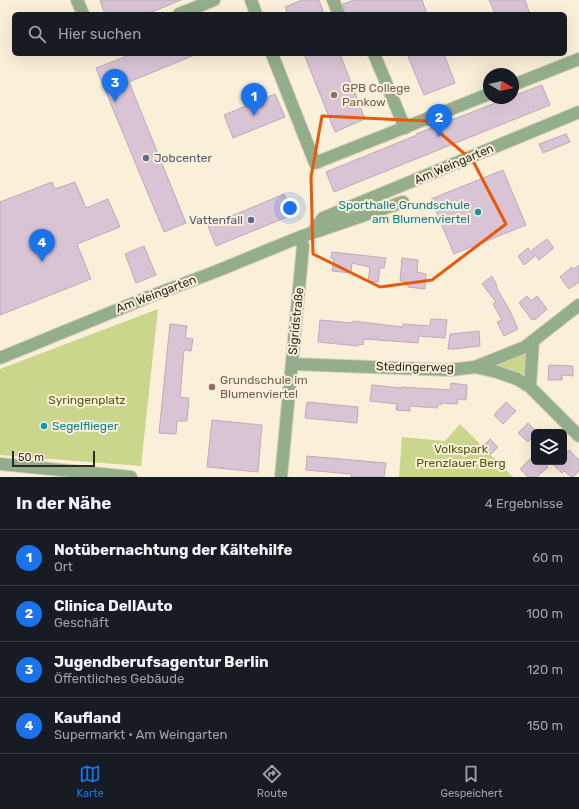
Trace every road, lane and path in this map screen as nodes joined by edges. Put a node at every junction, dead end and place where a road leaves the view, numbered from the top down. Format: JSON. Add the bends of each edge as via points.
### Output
{"nodes":[{"id":1,"x":77,"y":0,"type":"edge"},
{"id":2,"x":214,"y":0,"type":"edge"},
{"id":3,"x":251,"y":0,"type":"edge"},
{"id":4,"x":333,"y":0,"type":"edge"},
{"id":5,"x":82,"y":12,"type":"edge"},
{"id":6,"x":183,"y":12,"type":"edge"},
{"id":7,"x":255,"y":12,"type":"edge"},
{"id":8,"x":338,"y":12,"type":"edge"},
{"id":9,"x":273,"y":56,"type":"edge"},
{"id":10,"x":375,"y":56,"type":"edge"},
{"id":11,"x":579,"y":59,"type":"edge"},
{"id":12,"x":519,"y":83,"type":"edge"},
{"id":13,"x":483,"y":96,"type":"edge"},
{"id":14,"x":579,"y":112,"type":"edge"},
{"id":15,"x":405,"y":128,"type":"junction"},
{"id":16,"x":403,"y":202,"type":"dead end"},
{"id":17,"x":312,"y":233,"type":"junction"},
{"id":18,"x":300,"y":237,"type":"junction"},
{"id":19,"x":579,"y":305,"type":"edge"},
{"id":20,"x":533,"y":341,"type":"junction"},
{"id":21,"x":0,"y":358,"type":"edge"},
{"id":22,"x":292,"y":364,"type":"junction"},
{"id":23,"x":475,"y":367,"type":"junction"},
{"id":24,"x":530,"y":387,"type":"junction"},
{"id":25,"x":579,"y":436,"type":"edge"},
{"id":26,"x":0,"y":464,"type":"edge"},
{"id":27,"x":131,"y":477,"type":"edge"},
{"id":28,"x":281,"y":477,"type":"edge"}],
"edges":[{"from":1,"to":5,"type":"street"},
{"from":2,"to":6,"type":"street"},
{"from":3,"to":7,"type":"street"},
{"from":4,"to":8,"type":"street"},
{"from":9,"to":15,"type":"street","via":[[315,163]]},
{"from":10,"to":15,"type":"street"},
{"from":11,"to":12,"type":"street"},
{"from":13,"to":15,"type":"street"},
{"from":14,"to":17,"type":"street","name":"Am Weingarten","via":[[323,218]]},
{"from":16,"to":17,"type":"street","name":"Am Weingarten"},
{"from":17,"to":18,"type":"street","name":"Am Weingarten"},
{"from":18,"to":21,"type":"street","name":"Am Weingarten"},
{"from":18,"to":22,"type":"street","name":"Sigridstraße","via":[[303,246]]},
{"from":19,"to":20,"type":"street","name":"Stedingerweg"},
{"from":20,"to":23,"type":"street","name":"Stedingerweg","via":[[525,347]]},
{"from":20,"to":24,"type":"street"},
{"from":22,"to":23,"type":"street","name":"Stedingerweg","via":[[450,370]]},
{"from":22,"to":28,"type":"street","name":"Sigridstraße"},
{"from":23,"to":24,"type":"street","via":[[517,379]]},
{"from":24,"to":25,"type":"street"},
{"from":26,"to":27,"type":"street"}]}
